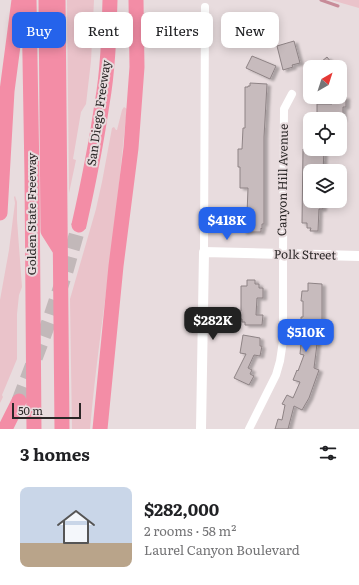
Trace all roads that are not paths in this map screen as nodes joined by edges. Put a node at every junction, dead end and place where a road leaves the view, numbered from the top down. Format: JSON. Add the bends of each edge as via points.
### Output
{"nodes":[{"id":1,"x":19,"y":0,"type":"edge"},
{"id":2,"x":29,"y":0,"type":"edge"},
{"id":3,"x":39,"y":0,"type":"edge"},
{"id":4,"x":46,"y":0,"type":"edge"},
{"id":5,"x":58,"y":0,"type":"edge"},
{"id":6,"x":110,"y":0,"type":"edge"},
{"id":7,"x":136,"y":0,"type":"edge"},
{"id":8,"x":205,"y":7,"type":"dead end"},
{"id":9,"x":292,"y":94,"type":"dead end"},
{"id":10,"x":0,"y":213,"type":"edge"},
{"id":11,"x":79,"y":225,"type":"tunnel mouth"},
{"id":12,"x":60,"y":250,"type":"junction"},
{"id":13,"x":204,"y":252,"type":"junction"},
{"id":14,"x":283,"y":254,"type":"junction"},
{"id":15,"x":359,"y":256,"type":"edge"},
{"id":16,"x":0,"y":418,"type":"edge"},
{"id":17,"x":5,"y":429,"type":"edge"},
{"id":18,"x":34,"y":429,"type":"edge"},
{"id":19,"x":43,"y":429,"type":"edge"},
{"id":20,"x":62,"y":429,"type":"edge"},
{"id":21,"x":100,"y":429,"type":"edge"},
{"id":22,"x":201,"y":429,"type":"edge"},
{"id":23,"x":249,"y":429,"type":"edge"}],
"edges":[{"from":1,"to":10,"type":"highway","via":[[7,91]]},
{"from":2,"to":18,"type":"highway","name":"Golden State Freeway"},
{"from":3,"to":19,"type":"highway"},
{"from":4,"to":12,"type":"highway","via":[[48,231]]},
{"from":5,"to":12,"type":"highway"},
{"from":6,"to":11,"type":"highway","name":"San Diego Freeway","via":[[103,102]]},
{"from":7,"to":21,"type":"highway","via":[[137,68],[131,148]]},
{"from":8,"to":13,"type":"street"},
{"from":9,"to":14,"type":"street","name":"Canyon Hill Avenue","via":[[284,109]]},
{"from":12,"to":20,"type":"highway"},
{"from":13,"to":14,"type":"street","name":"Polk Street"},
{"from":13,"to":22,"type":"street"},
{"from":14,"to":15,"type":"street","name":"Polk Street"},
{"from":14,"to":23,"type":"street","name":"Canyon Hill Avenue","via":[[283,341],[280,361],[276,375]]},
{"from":16,"to":17,"type":"highway","via":[[16,406]]}]}
